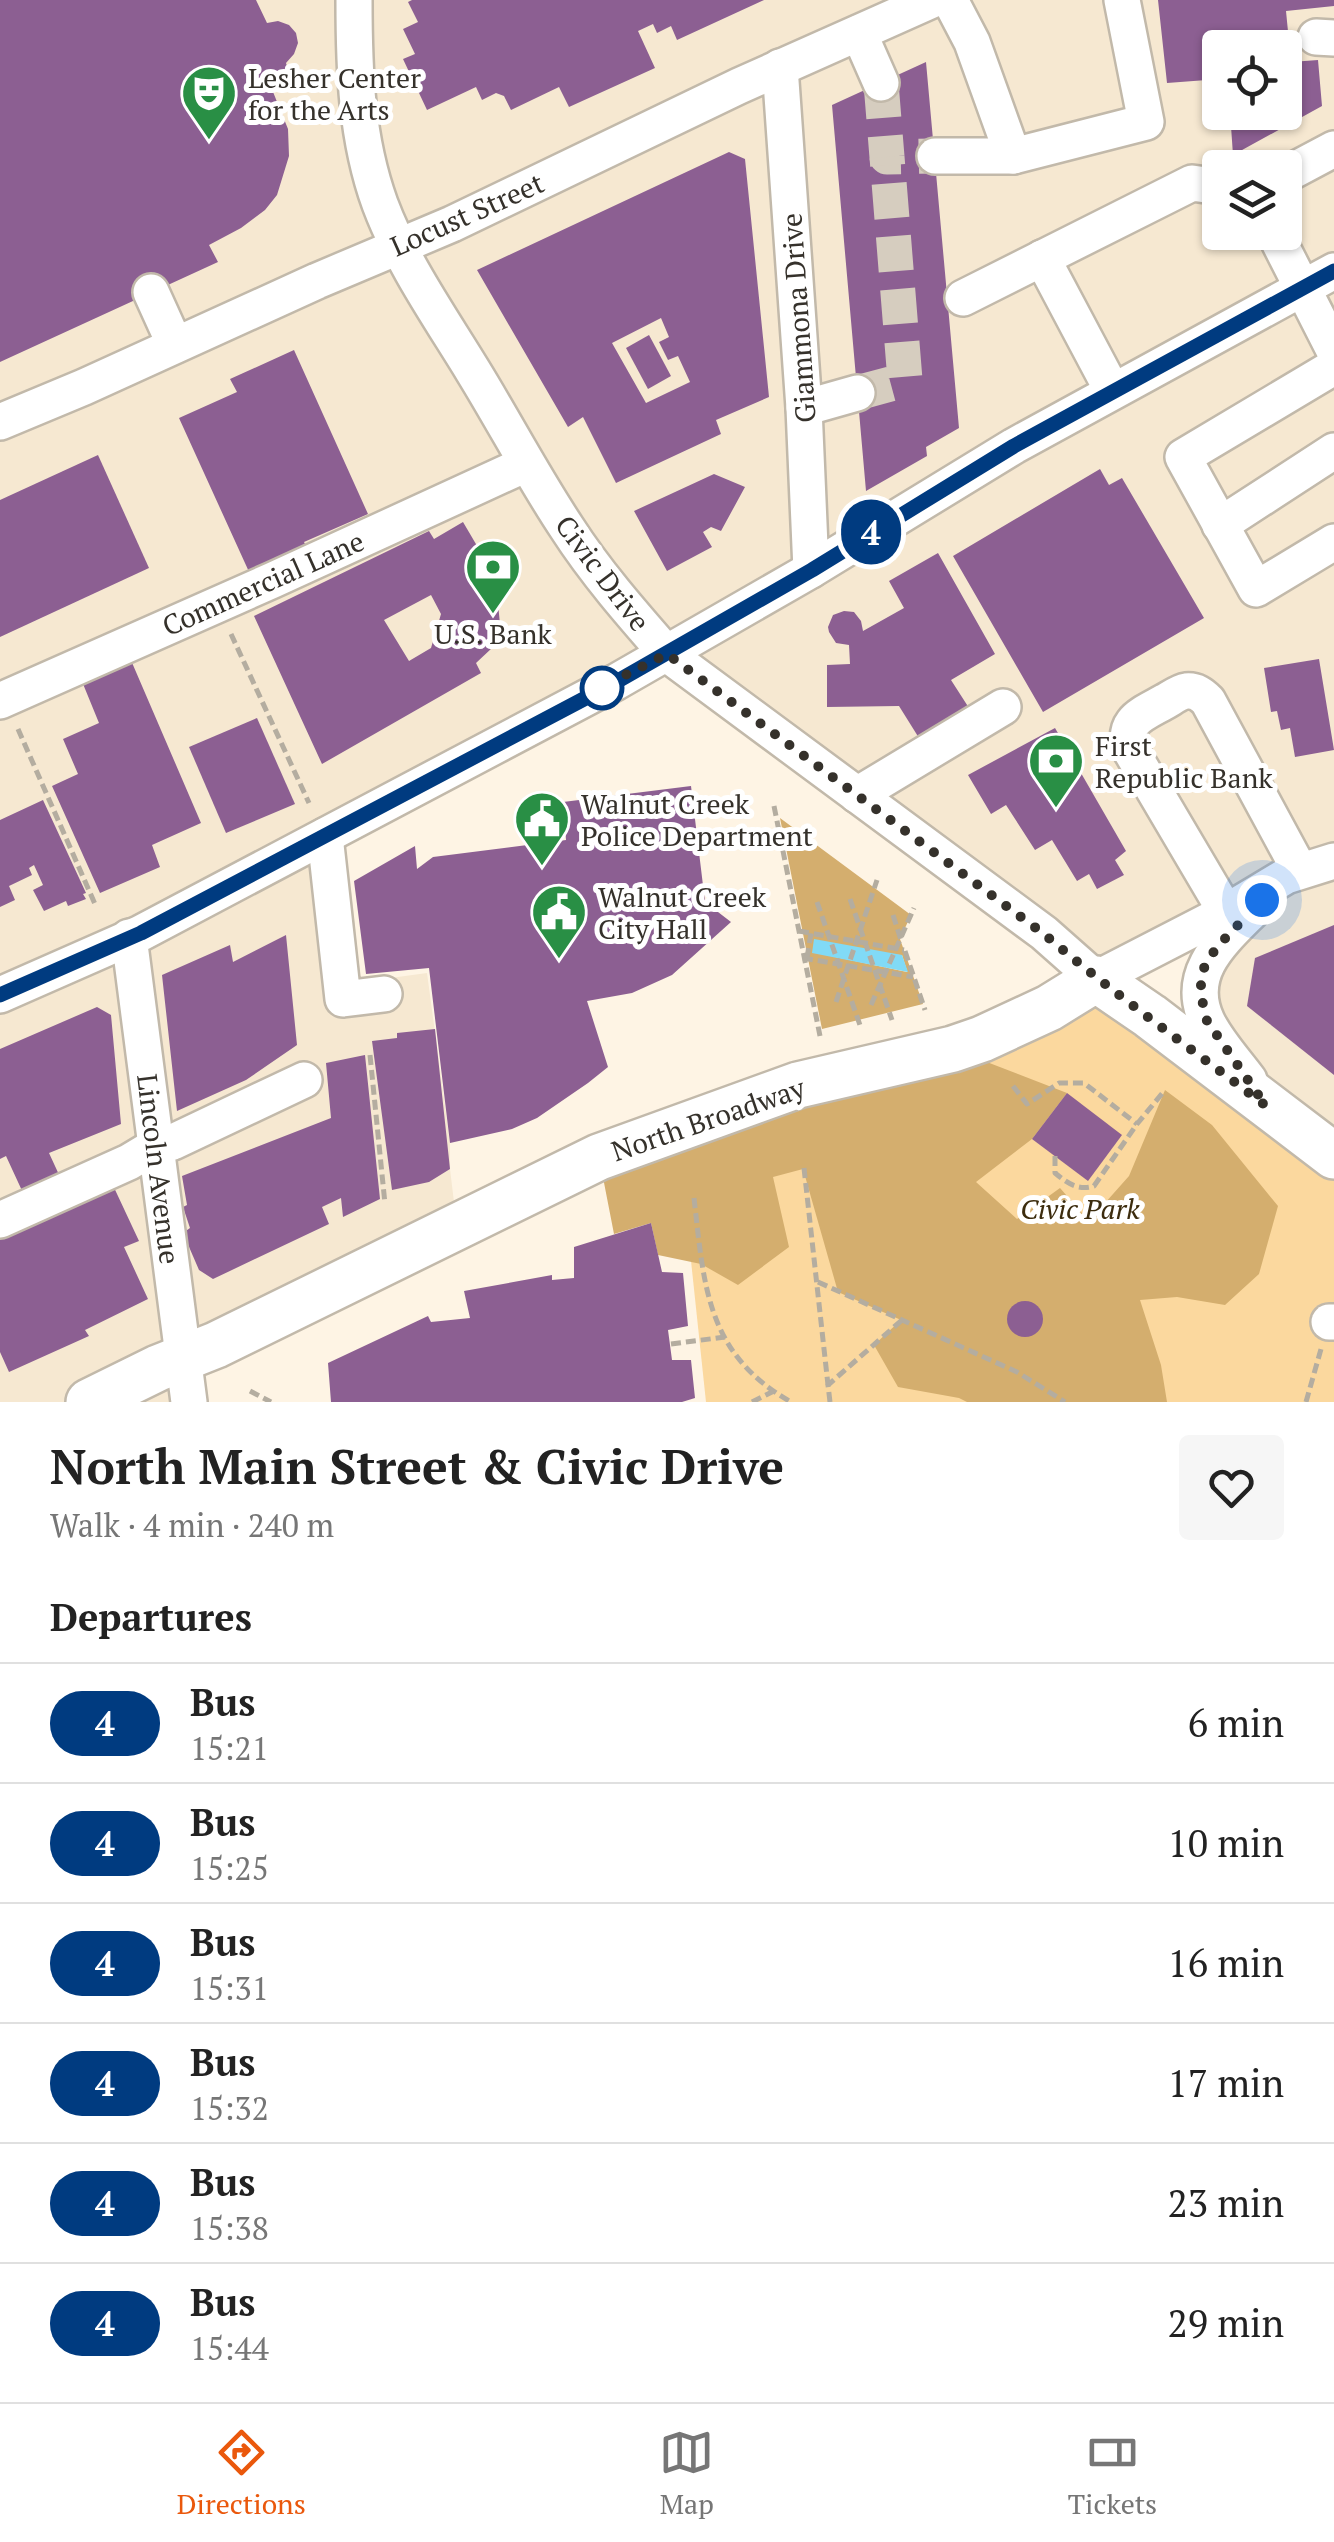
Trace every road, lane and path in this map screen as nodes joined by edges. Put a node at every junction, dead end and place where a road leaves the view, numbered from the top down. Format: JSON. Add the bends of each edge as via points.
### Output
{"nodes":[{"id":1,"x":354,"y":0,"type":"edge"},
{"id":2,"x":932,"y":0,"type":"edge"},
{"id":3,"x":950,"y":0,"type":"edge"},
{"id":4,"x":1122,"y":0,"type":"edge"},
{"id":5,"x":859,"y":33,"type":"junction"},
{"id":6,"x":780,"y":68,"type":"junction"},
{"id":7,"x":880,"y":83,"type":"tunnel mouth"},
{"id":8,"x":1334,"y":149,"type":"edge"},
{"id":9,"x":934,"y":156,"type":"tunnel mouth"},
{"id":10,"x":1014,"y":156,"type":"junction"},
{"id":11,"x":1302,"y":166,"type":"edge"},
{"id":12,"x":1202,"y":185,"type":"edge"},
{"id":13,"x":399,"y":246,"type":"junction"},
{"id":14,"x":1283,"y":250,"type":"edge"},
{"id":15,"x":1042,"y":258,"type":"junction"},
{"id":16,"x":1334,"y":271,"type":"edge"},
{"id":17,"x":1302,"y":290,"type":"junction"},
{"id":18,"x":151,"y":292,"type":"dead end"},
{"id":19,"x":964,"y":298,"type":"dead end"},
{"id":20,"x":175,"y":345,"type":"junction"},
{"id":21,"x":1334,"y":350,"type":"edge"},
{"id":22,"x":1334,"y":367,"type":"edge"},
{"id":23,"x":1112,"y":390,"type":"junction"},
{"id":24,"x":857,"y":393,"type":"tunnel mouth"},
{"id":25,"x":804,"y":408,"type":"junction"},
{"id":26,"x":0,"y":421,"type":"edge"},
{"id":27,"x":1334,"y":451,"type":"edge"},
{"id":28,"x":526,"y":464,"type":"junction"},
{"id":29,"x":1220,"y":525,"type":"junction"},
{"id":30,"x":1334,"y":542,"type":"edge"},
{"id":31,"x":812,"y":570,"type":"junction"},
{"id":32,"x":217,"y":604,"type":"junction"},
{"id":33,"x":667,"y":654,"type":"junction"},
{"id":34,"x":2,"y":700,"type":"edge"},
{"id":35,"x":1004,"y":707,"type":"dead end"},
{"id":36,"x":856,"y":795,"type":"junction"},
{"id":37,"x":309,"y":803,"type":"dead end"},
{"id":38,"x":774,"y":806,"type":"dead end"},
{"id":39,"x":324,"y":836,"type":"junction"},
{"id":40,"x":1334,"y":861,"type":"edge"},
{"id":41,"x":1293,"y":874,"type":"junction"},
{"id":42,"x":878,"y":880,"type":"dead end"},
{"id":43,"x":850,"y":898,"type":"dead end"},
{"id":44,"x":817,"y":902,"type":"dead end"},
{"id":45,"x":95,"y":904,"type":"dead end"},
{"id":46,"x":914,"y":908,"type":"dead end"},
{"id":47,"x":1226,"y":912,"type":"junction"},
{"id":48,"x":893,"y":914,"type":"dead end"},
{"id":49,"x":861,"y":929,"type":"junction"},
{"id":50,"x":798,"y":931,"type":"junction"},
{"id":51,"x":811,"y":933,"type":"junction"},
{"id":52,"x":129,"y":937,"type":"junction"},
{"id":53,"x":830,"y":938,"type":"junction"},
{"id":54,"x":900,"y":939,"type":"junction"},
{"id":55,"x":856,"y":942,"type":"junction"},
{"id":56,"x":866,"y":944,"type":"junction"},
{"id":57,"x":899,"y":950,"type":"junction"},
{"id":58,"x":805,"y":958,"type":"junction"},
{"id":59,"x":838,"y":962,"type":"junction"},
{"id":60,"x":849,"y":964,"type":"junction"},
{"id":61,"x":875,"y":969,"type":"junction"},
{"id":62,"x":886,"y":971,"type":"junction"},
{"id":63,"x":913,"y":977,"type":"junction"},
{"id":64,"x":844,"y":978,"type":"junction"},
{"id":65,"x":1096,"y":978,"type":"junction"},
{"id":66,"x":880,"y":984,"type":"junction"},
{"id":67,"x":384,"y":994,"type":"dead end"},
{"id":68,"x":0,"y":995,"type":"edge"},
{"id":69,"x":836,"y":1002,"type":"dead end"},
{"id":70,"x":871,"y":1005,"type":"dead end"},
{"id":71,"x":925,"y":1010,"type":"dead end"},
{"id":72,"x":892,"y":1020,"type":"dead end"},
{"id":73,"x":861,"y":1028,"type":"dead end"},
{"id":74,"x":820,"y":1036,"type":"dead end"},
{"id":75,"x":370,"y":1055,"type":"dead end"},
{"id":76,"x":304,"y":1080,"type":"dead end"},
{"id":77,"x":1013,"y":1086,"type":"dead end"},
{"id":78,"x":1166,"y":1090,"type":"dead end"},
{"id":79,"x":1266,"y":1106,"type":"junction"},
{"id":80,"x":1137,"y":1124,"type":"junction"},
{"id":81,"x":154,"y":1147,"type":"junction"},
{"id":82,"x":1055,"y":1156,"type":"dead end"},
{"id":83,"x":1334,"y":1156,"type":"edge"},
{"id":84,"x":804,"y":1168,"type":"dead end"},
{"id":85,"x":694,"y":1198,"type":"dead end"},
{"id":86,"x":385,"y":1204,"type":"dead end"},
{"id":87,"x":0,"y":1220,"type":"edge"},
{"id":88,"x":818,"y":1282,"type":"junction"},
{"id":89,"x":902,"y":1320,"type":"junction"},
{"id":90,"x":1331,"y":1322,"type":"edge"},
{"id":91,"x":725,"y":1338,"type":"junction"},
{"id":92,"x":671,"y":1344,"type":"dead end"},
{"id":93,"x":183,"y":1358,"type":"junction"},
{"id":94,"x":828,"y":1386,"type":"junction"},
{"id":95,"x":250,"y":1390,"type":"dead end"},
{"id":96,"x":774,"y":1391,"type":"junction"},
{"id":97,"x":88,"y":1402,"type":"edge"},
{"id":98,"x":189,"y":1402,"type":"edge"},
{"id":99,"x":271,"y":1402,"type":"edge"},
{"id":100,"x":752,"y":1402,"type":"edge"},
{"id":101,"x":792,"y":1402,"type":"edge"},
{"id":102,"x":830,"y":1402,"type":"edge"},
{"id":103,"x":1065,"y":1402,"type":"edge"},
{"id":104,"x":1306,"y":1402,"type":"edge"}],
"edges":[{"from":1,"to":13,"type":"street","name":"Civic Drive","via":[[364,149]]},
{"from":2,"to":5,"type":"street","name":"Locust Street"},
{"from":3,"to":10,"type":"street"},
{"from":4,"to":10,"type":"street","via":[[1146,122]]},
{"from":5,"to":6,"type":"street","name":"Locust Street"},
{"from":5,"to":7,"type":"street"},
{"from":6,"to":13,"type":"street","name":"Locust Street"},
{"from":6,"to":25,"type":"street","name":"Giammona Drive"},
{"from":8,"to":11,"type":"street"},
{"from":9,"to":10,"type":"street"},
{"from":12,"to":15,"type":"street","via":[[1192,184]]},
{"from":13,"to":20,"type":"street","name":"Locust Street"},
{"from":13,"to":28,"type":"street","name":"Civic Drive"},
{"from":14,"to":17,"type":"street"},
{"from":15,"to":19,"type":"street"},
{"from":15,"to":23,"type":"street"},
{"from":16,"to":17,"type":"street"},
{"from":17,"to":21,"type":"street"},
{"from":17,"to":23,"type":"street"},
{"from":18,"to":20,"type":"street"},
{"from":20,"to":26,"type":"street","name":"Locust Street"},
{"from":22,"to":29,"type":"street","via":[[1183,457]]},
{"from":23,"to":31,"type":"street"},
{"from":24,"to":25,"type":"street"},
{"from":25,"to":31,"type":"street","name":"Giammona Drive"},
{"from":27,"to":29,"type":"street"},
{"from":28,"to":32,"type":"street","name":"Commercial Lane"},
{"from":28,"to":33,"type":"street","name":"Civic Drive","via":[[568,531]]},
{"from":29,"to":30,"type":"street","via":[[1256,589]]},
{"from":31,"to":33,"type":"street"},
{"from":32,"to":34,"type":"street","name":"Commercial Lane"},
{"from":32,"to":37,"type":"path"},
{"from":33,"to":36,"type":"street","name":"Civic Drive"},
{"from":33,"to":39,"type":"street"},
{"from":34,"to":45,"type":"path"},
{"from":35,"to":36,"type":"street"},
{"from":36,"to":65,"type":"street","name":"Civic Drive"},
{"from":38,"to":50,"type":"path"},
{"from":39,"to":52,"type":"street"},
{"from":39,"to":67,"type":"street","via":[[343,999]]},
{"from":40,"to":41,"type":"street","name":"North Broadway"},
{"from":41,"to":47,"type":"street","name":"North Broadway"},
{"from":41,"to":47,"type":"street","via":[[1208,701],[1185,691],[1138,716],[1126,738],[1131,751]]},
{"from":41,"to":79,"type":"street","via":[[1216,948],[1200,991],[1207,1021]]},
{"from":42,"to":49,"type":"path"},
{"from":43,"to":49,"type":"path"},
{"from":44,"to":53,"type":"path"},
{"from":46,"to":54,"type":"path"},
{"from":47,"to":65,"type":"street","name":"North Broadway"},
{"from":48,"to":54,"type":"path"},
{"from":49,"to":55,"type":"path"},
{"from":49,"to":56,"type":"path"},
{"from":50,"to":51,"type":"path"},
{"from":50,"to":58,"type":"path"},
{"from":51,"to":53,"type":"path"},
{"from":51,"to":58,"type":"path"},
{"from":52,"to":68,"type":"street"},
{"from":52,"to":81,"type":"street","name":"Lincoln Avenue"},
{"from":53,"to":55,"type":"path"},
{"from":53,"to":59,"type":"path"},
{"from":54,"to":57,"type":"path"},
{"from":55,"to":56,"type":"path"},
{"from":55,"to":60,"type":"path"},
{"from":56,"to":57,"type":"path"},
{"from":56,"to":61,"type":"path"},
{"from":57,"to":62,"type":"path"},
{"from":57,"to":63,"type":"path"},
{"from":58,"to":59,"type":"path"},
{"from":58,"to":74,"type":"path"},
{"from":59,"to":60,"type":"path"},
{"from":59,"to":64,"type":"path"},
{"from":60,"to":61,"type":"path"},
{"from":60,"to":64,"type":"path"},
{"from":61,"to":62,"type":"path"},
{"from":61,"to":66,"type":"path"},
{"from":62,"to":63,"type":"path"},
{"from":62,"to":66,"type":"path"},
{"from":63,"to":71,"type":"path"},
{"from":64,"to":69,"type":"path"},
{"from":64,"to":73,"type":"path"},
{"from":65,"to":79,"type":"main road","name":"Civic Drive"},
{"from":65,"to":93,"type":"main road","name":"North Broadway","via":[[982,1039],[798,1086],[599,1157]]},
{"from":66,"to":70,"type":"path"},
{"from":66,"to":72,"type":"path"},
{"from":75,"to":86,"type":"path"},
{"from":76,"to":81,"type":"street"},
{"from":77,"to":80,"type":"path","via":[[1027,1104],[1059,1083],[1084,1084]]},
{"from":78,"to":80,"type":"path"},
{"from":79,"to":83,"type":"main road","name":"Civic Drive"},
{"from":80,"to":82,"type":"path","via":[[1094,1186],[1069,1184],[1056,1172]]},
{"from":81,"to":87,"type":"street"},
{"from":81,"to":93,"type":"street","name":"Lincoln Avenue"},
{"from":84,"to":88,"type":"path"},
{"from":85,"to":91,"type":"path","via":[[706,1294]]},
{"from":88,"to":89,"type":"path"},
{"from":88,"to":94,"type":"path"},
{"from":89,"to":94,"type":"path"},
{"from":89,"to":103,"type":"path","via":[[1017,1372]]},
{"from":90,"to":104,"type":"path"},
{"from":91,"to":92,"type":"path"},
{"from":91,"to":96,"type":"path","via":[[754,1377]]},
{"from":93,"to":97,"type":"main road","name":"North Broadway"},
{"from":93,"to":98,"type":"street","name":"Lincoln Avenue"},
{"from":94,"to":102,"type":"path"},
{"from":95,"to":99,"type":"path"},
{"from":96,"to":100,"type":"path"},
{"from":96,"to":101,"type":"path"}]}
